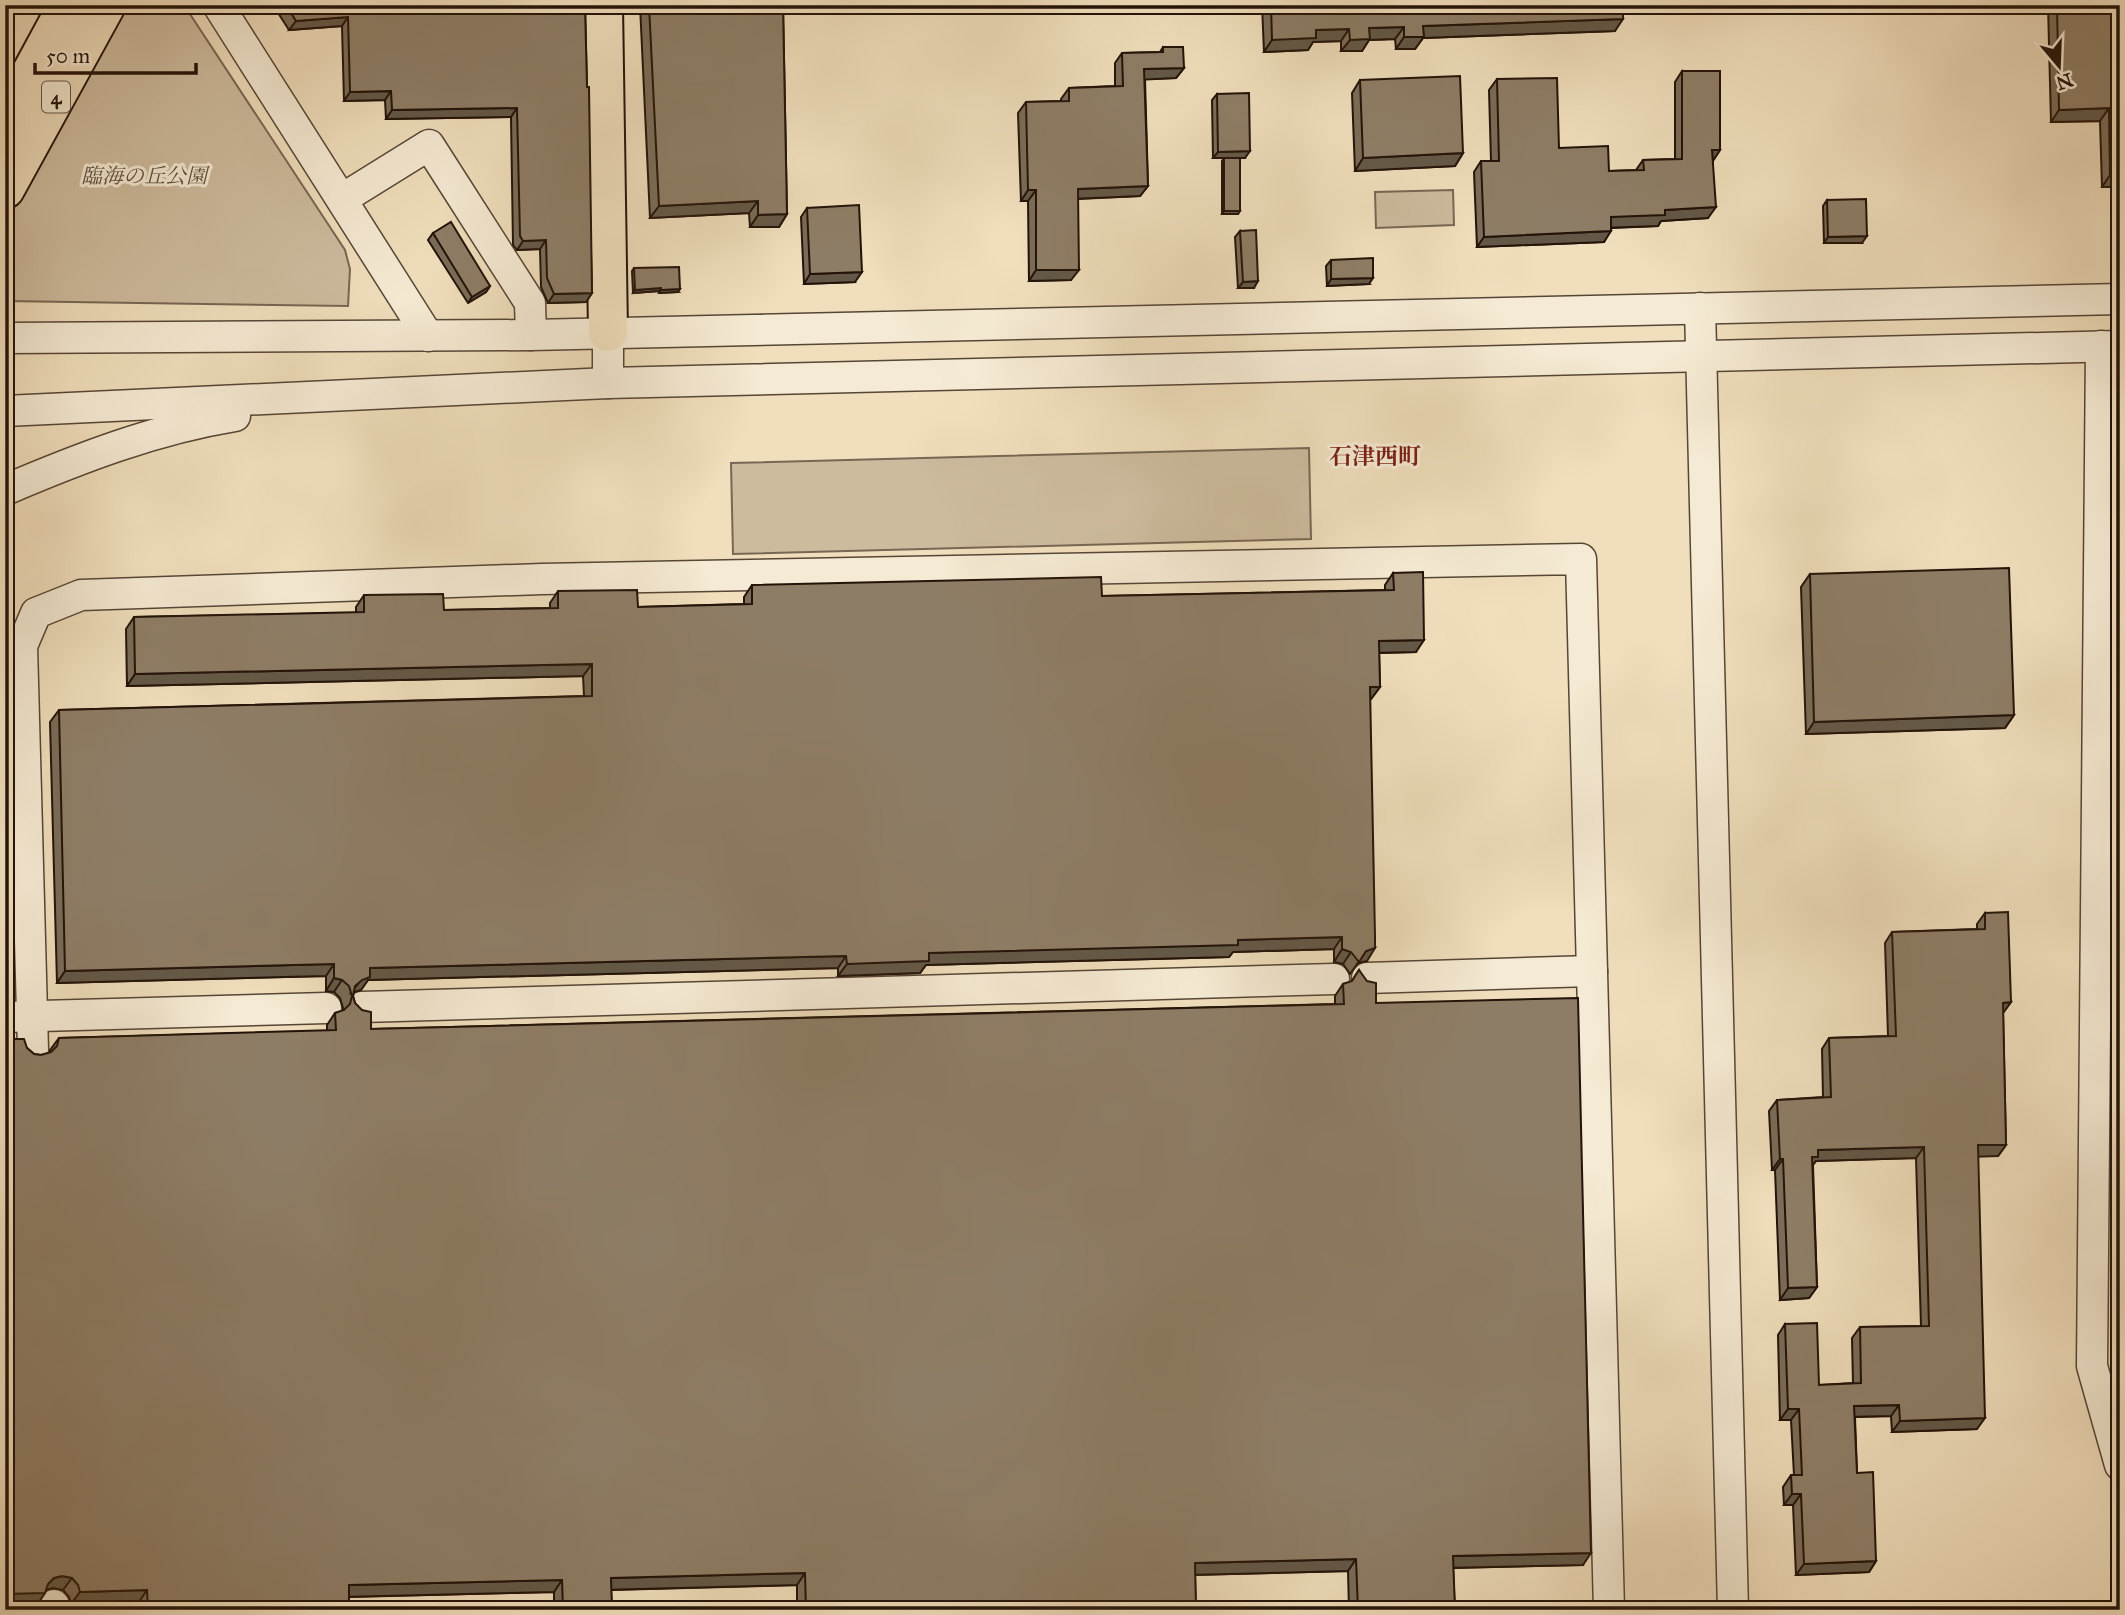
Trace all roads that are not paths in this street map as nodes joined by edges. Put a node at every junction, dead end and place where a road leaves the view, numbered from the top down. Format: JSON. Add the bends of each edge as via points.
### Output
{"nodes":[{"id":1,"x":54,"y":5,"type":"edge"},
{"id":2,"x":68,"y":5,"type":"edge"},
{"id":3,"x":106,"y":5,"type":"edge"},
{"id":4,"x":218,"y":5,"type":"edge"},
{"id":5,"x":603,"y":5,"type":"edge"},
{"id":6,"x":5,"y":79,"type":"edge"},
{"id":7,"x":5,"y":121,"type":"edge"},
{"id":8,"x":5,"y":189,"type":"edge"},
{"id":9,"x":342,"y":199,"type":"junction"},
{"id":10,"x":2120,"y":299,"type":"edge"},
{"id":11,"x":1700,"y":308,"type":"junction"},
{"id":12,"x":608,"y":332,"type":"junction"},
{"id":13,"x":531,"y":335,"type":"junction"},
{"id":14,"x":428,"y":336,"type":"junction"},
{"id":15,"x":5,"y":338,"type":"edge"},
{"id":16,"x":2110,"y":346,"type":"edge"},
{"id":17,"x":1701,"y":355,"type":"junction"},
{"id":18,"x":608,"y":383,"type":"junction"},
{"id":19,"x":398,"y":391,"type":"junction"},
{"id":20,"x":5,"y":411,"type":"edge"},
{"id":21,"x":5,"y":490,"type":"edge"},
{"id":22,"x":1592,"y":971,"type":"junction"},
{"id":23,"x":1367,"y":978,"type":"edge"},
{"id":24,"x":1334,"y":979,"type":"dead end"},
{"id":25,"x":362,"y":1007,"type":"edge"},
{"id":26,"x":326,"y":1008,"type":"dead end"},
{"id":27,"x":18,"y":1016,"type":"edge"},
{"id":28,"x":33,"y":1050,"type":"edge"},
{"id":29,"x":2120,"y":1465,"type":"edge"},
{"id":30,"x":1609,"y":1610,"type":"edge"},
{"id":31,"x":1733,"y":1610,"type":"edge"}],
"edges":[{"from":1,"to":6,"type":"highway"},
{"from":2,"to":7,"type":"highway","number":"4"},
{"from":3,"to":8,"type":"highway","number":"4"},
{"from":4,"to":9,"type":"street"},
{"from":5,"to":12,"type":"highway"},
{"from":9,"to":13,"type":"street","via":[[429,145],[530,303]]},
{"from":9,"to":14,"type":"street"},
{"from":10,"to":11,"type":"street"},
{"from":11,"to":12,"type":"street"},
{"from":11,"to":17,"type":"street"},
{"from":12,"to":13,"type":"street"},
{"from":12,"to":18,"type":"street"},
{"from":13,"to":14,"type":"street"},
{"from":14,"to":15,"type":"street"},
{"from":16,"to":17,"type":"street"},
{"from":16,"to":29,"type":"street","via":[[2092,1366]]},
{"from":17,"to":18,"type":"street"},
{"from":17,"to":31,"type":"street"},
{"from":18,"to":19,"type":"street"},
{"from":19,"to":20,"type":"street"},
{"from":19,"to":21,"type":"street","via":[[200,422],[102,451]]},
{"from":22,"to":23,"type":"street"},
{"from":22,"to":27,"type":"street","via":[[1581,559],[542,579],[80,595],[36,613],[22,646]]},
{"from":22,"to":30,"type":"street"},
{"from":24,"to":25,"type":"street"},
{"from":26,"to":27,"type":"street"},
{"from":27,"to":28,"type":"street"}]}
